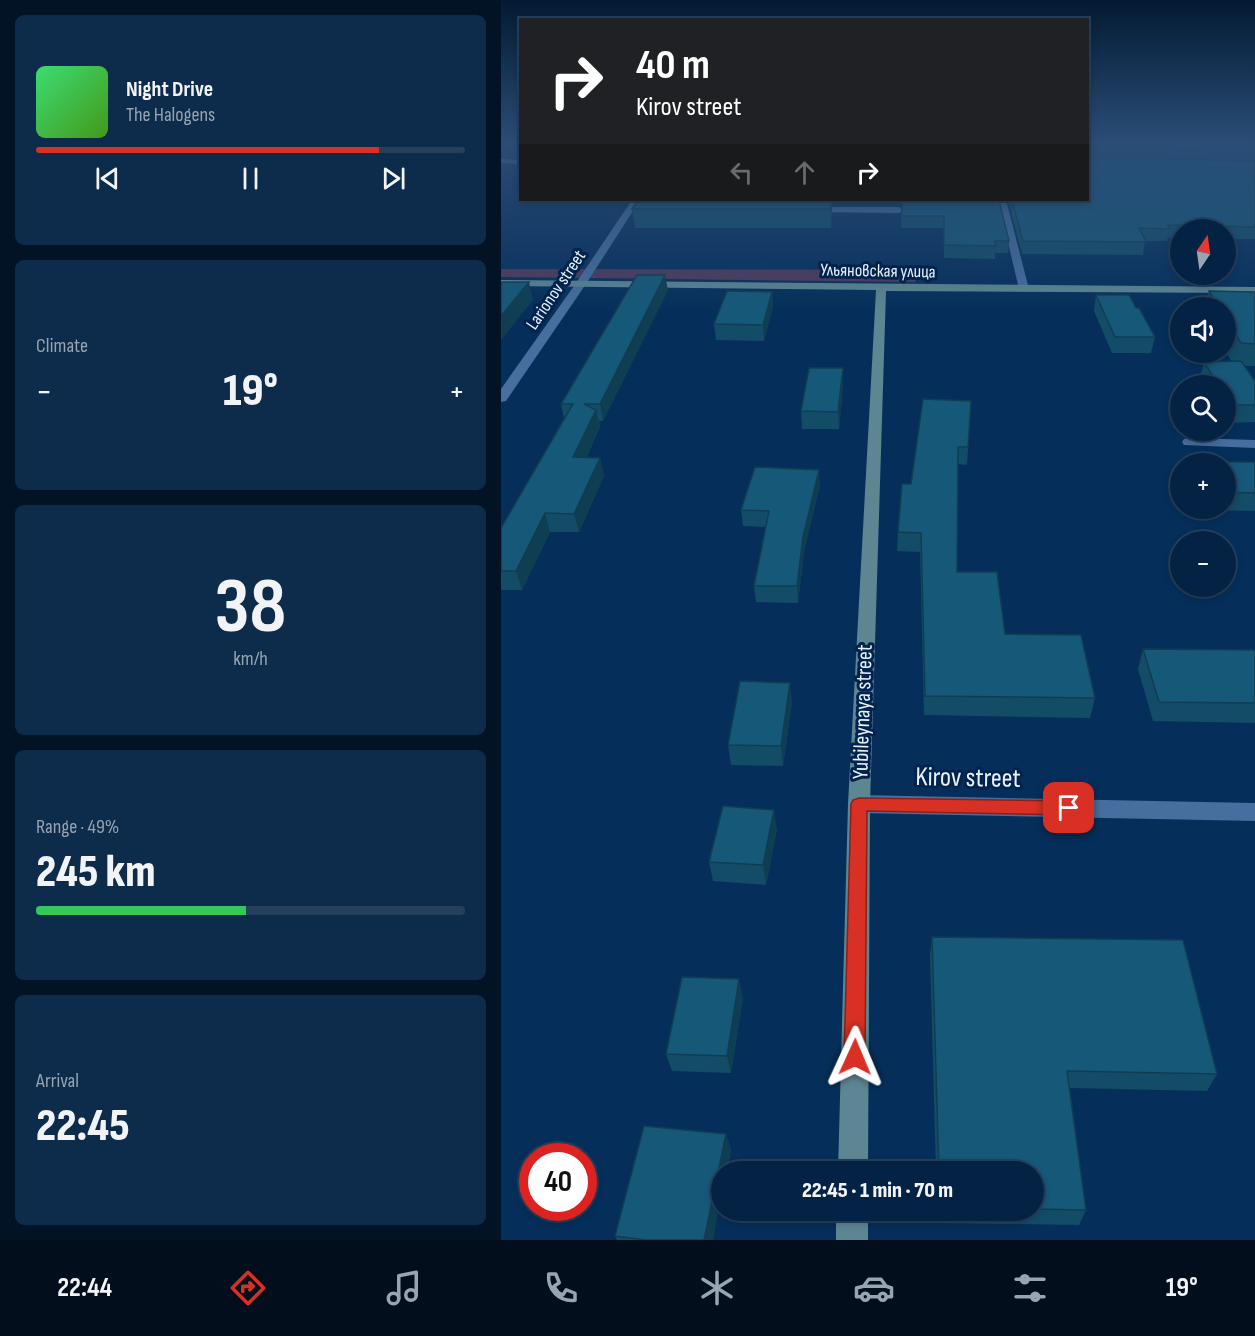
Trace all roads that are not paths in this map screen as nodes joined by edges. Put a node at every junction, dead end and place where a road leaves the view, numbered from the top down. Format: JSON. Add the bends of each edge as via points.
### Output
{"nodes":[{"id":1,"x":1002,"y":201,"type":"edge"},
{"id":2,"x":636,"y":206,"type":"edge"},
{"id":3,"x":794,"y":209,"type":"edge"},
{"id":4,"x":899,"y":210,"type":"edge"},
{"id":5,"x":501,"y":283,"type":"edge"},
{"id":6,"x":582,"y":284,"type":"junction"},
{"id":7,"x":881,"y":288,"type":"junction"},
{"id":8,"x":1024,"y":290,"type":"junction"},
{"id":9,"x":1255,"y":290,"type":"edge"},
{"id":10,"x":501,"y":398,"type":"edge"},
{"id":11,"x":1189,"y":442,"type":"dead end"},
{"id":12,"x":1255,"y":444,"type":"edge"},
{"id":13,"x":859,"y":804,"type":"junction"},
{"id":14,"x":1255,"y":812,"type":"edge"},
{"id":15,"x":853,"y":1161,"type":"edge"},
{"id":16,"x":852,"y":1221,"type":"edge"},
{"id":17,"x":852,"y":1240,"type":"edge"}],
"edges":[{"from":1,"to":8,"type":"street"},
{"from":2,"to":6,"type":"street","name":"Larionov street"},
{"from":3,"to":4,"type":"street"},
{"from":5,"to":6,"type":"street","name":"Ульяновская улица"},
{"from":6,"to":7,"type":"street","name":"Ульяновская улица"},
{"from":6,"to":10,"type":"street","name":"Larionov street"},
{"from":7,"to":8,"type":"street","name":"Ульяновская улица"},
{"from":7,"to":13,"type":"street","name":"Yubileynaya street"},
{"from":8,"to":9,"type":"street","name":"Ульяновская улица"},
{"from":11,"to":12,"type":"street"},
{"from":13,"to":14,"type":"street","name":"Kirov street"},
{"from":13,"to":15,"type":"street","name":"Yubileynaya street"},
{"from":16,"to":17,"type":"street"}]}
